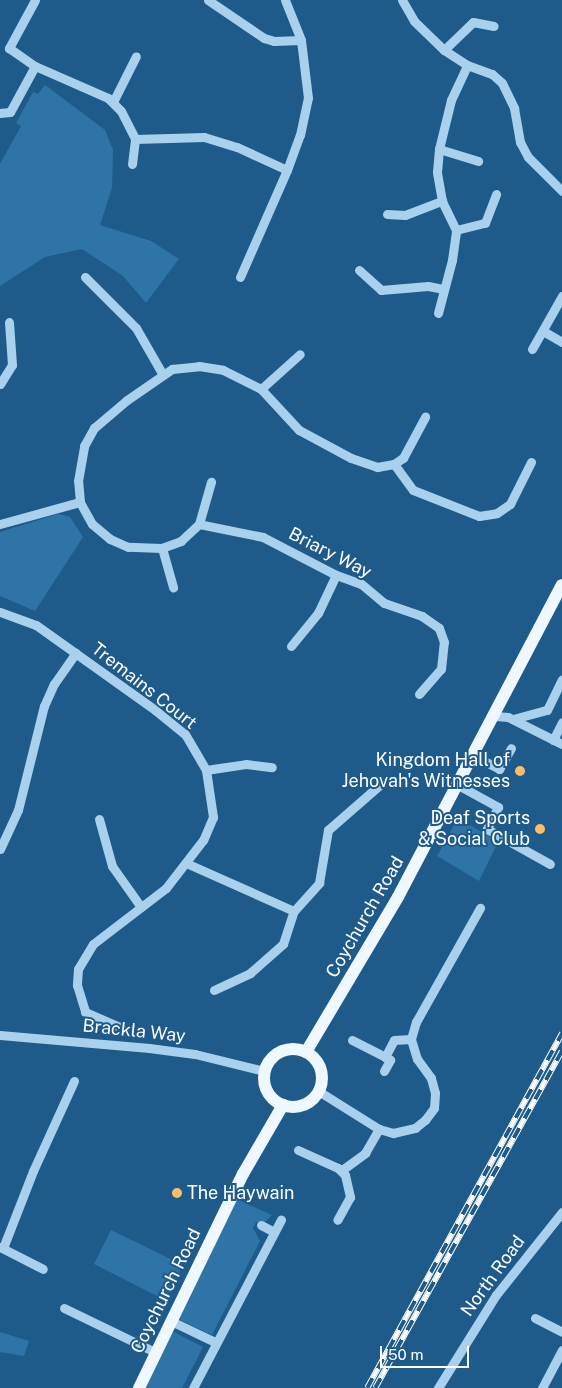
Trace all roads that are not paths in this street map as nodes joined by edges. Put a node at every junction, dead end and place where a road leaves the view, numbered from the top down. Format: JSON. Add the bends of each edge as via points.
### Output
{"nodes":[{"id":1,"x":35,"y":0,"type":"edge"},
{"id":2,"x":208,"y":0,"type":"edge"},
{"id":3,"x":284,"y":0,"type":"edge"},
{"id":4,"x":402,"y":0,"type":"edge"},
{"id":5,"x":494,"y":26,"type":"dead end"},
{"id":6,"x":301,"y":40,"type":"junction"},
{"id":7,"x":444,"y":50,"type":"junction"},
{"id":8,"x":136,"y":56,"type":"dead end"},
{"id":9,"x":467,"y":65,"type":"junction"},
{"id":10,"x":35,"y":66,"type":"junction"},
{"id":11,"x":112,"y":102,"type":"junction"},
{"id":12,"x":0,"y":113,"type":"edge"},
{"id":13,"x":135,"y":139,"type":"junction"},
{"id":14,"x":440,"y":149,"type":"junction"},
{"id":15,"x":478,"y":161,"type":"dead end"},
{"id":16,"x":132,"y":164,"type":"dead end"},
{"id":17,"x":287,"y":170,"type":"junction"},
{"id":18,"x":562,"y":191,"type":"edge"},
{"id":19,"x":496,"y":194,"type":"dead end"},
{"id":20,"x":442,"y":201,"type":"junction"},
{"id":21,"x":387,"y":214,"type":"dead end"},
{"id":22,"x":456,"y":230,"type":"junction"},
{"id":23,"x":359,"y":270,"type":"dead end"},
{"id":24,"x":85,"y":277,"type":"dead end"},
{"id":25,"x":240,"y":277,"type":"dead end"},
{"id":26,"x":444,"y":289,"type":"junction"},
{"id":27,"x":562,"y":296,"type":"edge"},
{"id":28,"x":438,"y":313,"type":"dead end"},
{"id":29,"x":9,"y":322,"type":"dead end"},
{"id":30,"x":543,"y":331,"type":"junction"},
{"id":31,"x":562,"y":342,"type":"edge"},
{"id":32,"x":532,"y":349,"type":"dead end"},
{"id":33,"x":300,"y":354,"type":"dead end"},
{"id":34,"x":163,"y":375,"type":"junction"},
{"id":35,"x":0,"y":384,"type":"edge"},
{"id":36,"x":261,"y":389,"type":"junction"},
{"id":37,"x":425,"y":417,"type":"dead end"},
{"id":38,"x":531,"y":462,"type":"dead end"},
{"id":39,"x":394,"y":464,"type":"junction"},
{"id":40,"x":211,"y":482,"type":"dead end"},
{"id":41,"x":80,"y":502,"type":"junction"},
{"id":42,"x":0,"y":524,"type":"edge"},
{"id":43,"x":199,"y":524,"type":"junction"},
{"id":44,"x":162,"y":548,"type":"junction"},
{"id":45,"x":336,"y":574,"type":"junction"},
{"id":46,"x":562,"y":585,"type":"edge"},
{"id":47,"x":172,"y":587,"type":"dead end"},
{"id":48,"x":0,"y":612,"type":"edge"},
{"id":49,"x":291,"y":646,"type":"dead end"},
{"id":50,"x":76,"y":653,"type":"junction"},
{"id":51,"x":562,"y":679,"type":"edge"},
{"id":52,"x":419,"y":694,"type":"dead end"},
{"id":53,"x":495,"y":716,"type":"junction"},
{"id":54,"x":513,"y":719,"type":"junction"},
{"id":55,"x":562,"y":722,"type":"edge"},
{"id":56,"x":552,"y":740,"type":"junction"},
{"id":57,"x":562,"y":744,"type":"edge"},
{"id":58,"x":511,"y":748,"type":"dead end"},
{"id":59,"x":473,"y":755,"type":"junction"},
{"id":60,"x":272,"y":767,"type":"dead end"},
{"id":61,"x":206,"y":770,"type":"junction"},
{"id":62,"x":383,"y":782,"type":"dead end"},
{"id":63,"x":458,"y":785,"type":"junction"},
{"id":64,"x":99,"y":819,"type":"dead end"},
{"id":65,"x":0,"y":849,"type":"edge"},
{"id":66,"x":186,"y":863,"type":"junction"},
{"id":67,"x":550,"y":864,"type":"dead end"},
{"id":68,"x":141,"y":907,"type":"junction"},
{"id":69,"x":480,"y":908,"type":"dead end"},
{"id":70,"x":294,"y":911,"type":"junction"},
{"id":71,"x":214,"y":990,"type":"dead end"},
{"id":72,"x":122,"y":1028,"type":"dead end"},
{"id":73,"x":0,"y":1035,"type":"edge"},
{"id":74,"x":411,"y":1039,"type":"junction"},
{"id":75,"x":352,"y":1040,"type":"dead end"},
{"id":76,"x":306,"y":1052,"type":"junction"},
{"id":77,"x":385,"y":1057,"type":"junction"},
{"id":78,"x":264,"y":1071,"type":"junction"},
{"id":79,"x":384,"y":1072,"type":"dead end"},
{"id":80,"x":74,"y":1081,"type":"dead end"},
{"id":81,"x":320,"y":1092,"type":"junction"},
{"id":82,"x":283,"y":1105,"type":"junction"},
{"id":83,"x":379,"y":1128,"type":"junction"},
{"id":84,"x":298,"y":1150,"type":"dead end"},
{"id":85,"x":342,"y":1170,"type":"junction"},
{"id":86,"x":562,"y":1212,"type":"edge"},
{"id":87,"x":281,"y":1220,"type":"dead end"},
{"id":88,"x":337,"y":1220,"type":"dead end"},
{"id":89,"x":261,"y":1225,"type":"dead end"},
{"id":90,"x":274,"y":1232,"type":"junction"},
{"id":91,"x":1,"y":1247,"type":"edge"},
{"id":92,"x":43,"y":1269,"type":"dead end"},
{"id":93,"x":64,"y":1308,"type":"dead end"},
{"id":94,"x":535,"y":1318,"type":"dead end"},
{"id":95,"x":171,"y":1321,"type":"junction"},
{"id":96,"x":562,"y":1332,"type":"edge"},
{"id":97,"x":215,"y":1342,"type":"junction"},
{"id":98,"x":562,"y":1350,"type":"edge"},
{"id":99,"x":155,"y":1352,"type":"junction"},
{"id":100,"x":139,"y":1388,"type":"edge"},
{"id":101,"x":193,"y":1388,"type":"edge"},
{"id":102,"x":438,"y":1388,"type":"edge"},
{"id":103,"x":542,"y":1388,"type":"edge"}],
"edges":[{"from":1,"to":10,"type":"street","via":[[9,48]]},
{"from":2,"to":6,"type":"street","via":[[264,38],[274,42]]},
{"from":3,"to":6,"type":"street"},
{"from":4,"to":7,"type":"street","via":[[414,21]]},
{"from":5,"to":7,"type":"street","via":[[472,22]]},
{"from":6,"to":17,"type":"street","via":[[308,98],[300,135]]},
{"from":7,"to":9,"type":"street"},
{"from":8,"to":11,"type":"street"},
{"from":9,"to":14,"type":"street","via":[[451,100]]},
{"from":9,"to":18,"type":"street","via":[[492,74],[502,82],[514,108],[520,142],[528,157]]},
{"from":10,"to":11,"type":"street","via":[[98,92]]},
{"from":10,"to":12,"type":"street","via":[[8,114]]},
{"from":11,"to":13,"type":"street","via":[[126,118]]},
{"from":13,"to":16,"type":"street"},
{"from":13,"to":17,"type":"street","via":[[204,137],[237,147]]},
{"from":14,"to":15,"type":"street"},
{"from":14,"to":20,"type":"street","via":[[437,172]]},
{"from":17,"to":25,"type":"street"},
{"from":19,"to":22,"type":"street","via":[[485,223]]},
{"from":20,"to":21,"type":"street","via":[[406,215]]},
{"from":20,"to":22,"type":"street"},
{"from":22,"to":26,"type":"street"},
{"from":23,"to":26,"type":"street","via":[[381,290],[428,286]]},
{"from":24,"to":34,"type":"street","via":[[136,328]]},
{"from":26,"to":28,"type":"street"},
{"from":27,"to":30,"type":"street"},
{"from":29,"to":35,"type":"street","via":[[12,365]]},
{"from":30,"to":31,"type":"street"},
{"from":30,"to":32,"type":"street"},
{"from":33,"to":36,"type":"street"},
{"from":34,"to":36,"type":"street","via":[[172,369],[199,366],[223,370]]},
{"from":34,"to":41,"type":"street","via":[[90,432],[79,466]]},
{"from":36,"to":39,"type":"street","via":[[298,430],[368,465]]},
{"from":37,"to":39,"type":"street","via":[[409,450]]},
{"from":38,"to":39,"type":"street","via":[[510,504],[498,513],[479,516],[413,490]]},
{"from":40,"to":43,"type":"street"},
{"from":41,"to":42,"type":"street"},
{"from":41,"to":44,"type":"street","via":[[92,524],[110,539],[128,548]]},
{"from":43,"to":44,"type":"street","via":[[181,541]]},
{"from":43,"to":45,"type":"street","name":"Briary Way","via":[[263,537]]},
{"from":44,"to":47,"type":"street"},
{"from":45,"to":49,"type":"street","via":[[318,612]]},
{"from":45,"to":52,"type":"street","name":"Briary Way","via":[[361,584],[384,603],[422,616],[439,628],[444,642],[441,669]]},
{"from":46,"to":53,"type":"main road","name":"Coychurch Road"},
{"from":48,"to":50,"type":"street","name":"Tremains Court","via":[[36,625]]},
{"from":50,"to":61,"type":"street","name":"Tremains Court","via":[[185,734]]},
{"from":50,"to":65,"type":"street","name":"Tremains Court","via":[[54,684],[44,706],[18,810]]},
{"from":51,"to":54,"type":"street","via":[[547,710]]},
{"from":53,"to":54,"type":"street"},
{"from":53,"to":59,"type":"main road","name":"Coychurch Road"},
{"from":54,"to":56,"type":"street"},
{"from":55,"to":56,"type":"street"},
{"from":56,"to":57,"type":"street"},
{"from":58,"to":59,"type":"street","via":[[499,769]]},
{"from":59,"to":63,"type":"main road","name":"Coychurch Road"},
{"from":60,"to":61,"type":"street","via":[[246,764]]},
{"from":61,"to":66,"type":"street","name":"Tremains Court","via":[[213,817]]},
{"from":62,"to":70,"type":"street","via":[[328,830],[319,883]]},
{"from":63,"to":67,"type":"street","via":[[498,807],[487,829]]},
{"from":63,"to":76,"type":"main road","name":"Coychurch Road","via":[[398,897]]},
{"from":64,"to":68,"type":"street","via":[[112,866]]},
{"from":66,"to":68,"type":"street","name":"Tremains Court","via":[[166,888]]},
{"from":66,"to":70,"type":"street"},
{"from":68,"to":72,"type":"street","name":"Tremains Court","via":[[93,944],[78,969],[77,985],[85,1012]]},
{"from":69,"to":74,"type":"street","via":[[416,1022]]},
{"from":70,"to":71,"type":"street","via":[[283,944],[250,974]]},
{"from":73,"to":78,"type":"street","name":"Brackla Way","via":[[194,1054]]},
{"from":74,"to":77,"type":"street","via":[[394,1040]]},
{"from":74,"to":83,"type":"street","via":[[417,1059],[434,1085],[434,1108],[415,1128],[393,1133]]},
{"from":75,"to":77,"type":"street"},
{"from":76,"to":78,"type":"main road","via":[[281,1052],[270,1059]]},
{"from":76,"to":81,"type":"main road","via":[[322,1069]]},
{"from":77,"to":79,"type":"street","via":[[390,1060]]},
{"from":78,"to":82,"type":"main road","via":[[268,1093]]},
{"from":80,"to":91,"type":"street","via":[[32,1170]]},
{"from":81,"to":82,"type":"main road","via":[[303,1105]]},
{"from":81,"to":83,"type":"street"},
{"from":82,"to":95,"type":"main road","name":"Coychurch Road","via":[[239,1182]]},
{"from":83,"to":85,"type":"street","via":[[365,1153]]},
{"from":84,"to":85,"type":"street"},
{"from":85,"to":88,"type":"street","via":[[349,1188],[348,1203]]},
{"from":86,"to":102,"type":"street","name":"North Road","via":[[496,1295]]},
{"from":87,"to":90,"type":"street"},
{"from":89,"to":90,"type":"street"},
{"from":90,"to":97,"type":"street"},
{"from":91,"to":92,"type":"street"},
{"from":93,"to":99,"type":"street"},
{"from":94,"to":96,"type":"street"},
{"from":95,"to":97,"type":"street"},
{"from":95,"to":99,"type":"main road","name":"Coychurch Road"},
{"from":97,"to":101,"type":"street"},
{"from":98,"to":103,"type":"street"},
{"from":99,"to":100,"type":"main road","name":"Coychurch Road"}]}
